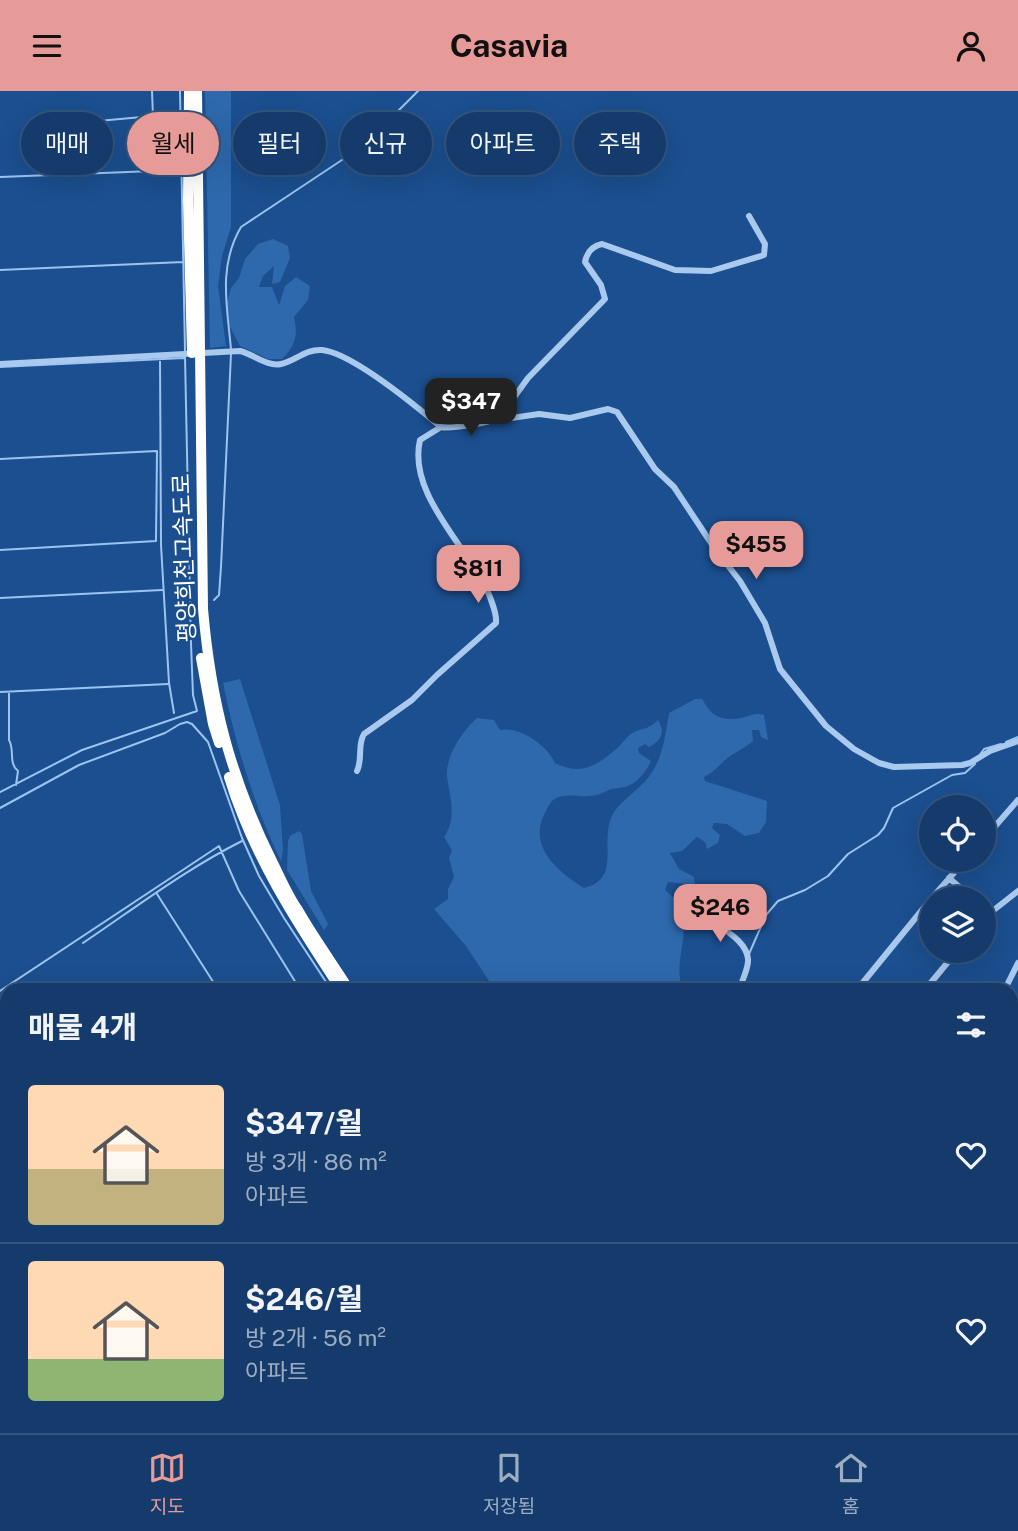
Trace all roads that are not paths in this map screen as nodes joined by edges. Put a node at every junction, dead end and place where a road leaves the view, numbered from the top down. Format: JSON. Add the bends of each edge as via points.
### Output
{"nodes":[{"id":1,"x":189,"y":91,"type":"edge"},
{"id":2,"x":197,"y":91,"type":"edge"},
{"id":3,"x":750,"y":216,"type":"dead end"},
{"id":4,"x":195,"y":354,"type":"junction"},
{"id":5,"x":0,"y":364,"type":"edge"},
{"id":6,"x":497,"y":420,"type":"junction"},
{"id":7,"x":440,"y":427,"type":"junction"},
{"id":8,"x":1018,"y":741,"type":"edge"},
{"id":9,"x":357,"y":771,"type":"dead end"},
{"id":10,"x":1018,"y":800,"type":"edge"},
{"id":11,"x":996,"y":825,"type":"edge"},
{"id":12,"x":955,"y":872,"type":"edge"},
{"id":13,"x":949,"y":879,"type":"junction"},
{"id":14,"x":943,"y":886,"type":"edge"},
{"id":15,"x":957,"y":886,"type":"edge"},
{"id":16,"x":1018,"y":891,"type":"edge"},
{"id":17,"x":703,"y":907,"type":"dead end"},
{"id":18,"x":996,"y":908,"type":"edge"},
{"id":19,"x":919,"y":914,"type":"edge"},
{"id":20,"x":948,"y":963,"type":"dead end"},
{"id":21,"x":1018,"y":963,"type":"edge"},
{"id":22,"x":337,"y":983,"type":"edge"},
{"id":23,"x":345,"y":983,"type":"edge"},
{"id":24,"x":742,"y":983,"type":"edge"},
{"id":25,"x":863,"y":983,"type":"edge"},
{"id":26,"x":931,"y":983,"type":"edge"},
{"id":27,"x":1008,"y":983,"type":"edge"}],
"edges":[{"from":1,"to":4,"type":"highway","name":"평양희천고속도로"},
{"from":2,"to":4,"type":"highway","name":"평양희천고속도로"},
{"from":3,"to":6,"type":"street","via":[[765,244],[764,255],[711,271],[675,270],[596,245],[585,262],[606,299],[528,378]]},
{"from":4,"to":5,"type":"street"},
{"from":4,"to":7,"type":"street","via":[[240,351],[272,365],[317,350],[338,354]]},
{"from":4,"to":22,"type":"highway","name":"평양희천고속도로","via":[[199,629],[213,724],[251,836],[282,898]]},
{"from":4,"to":23,"type":"highway","name":"평양희천고속도로","via":[[203,609],[208,665],[223,736],[258,833],[297,909]]},
{"from":6,"to":7,"type":"street"},
{"from":6,"to":8,"type":"street","via":[[539,414],[570,418],[608,409],[617,412],[740,581],[765,623],[780,669],[826,726],[867,758],[894,767],[962,765]]},
{"from":7,"to":9,"type":"street","via":[[421,440],[423,479],[436,508],[482,579],[496,623],[403,708],[364,734]]},
{"from":10,"to":11,"type":"street"},
{"from":12,"to":13,"type":"street"},
{"from":13,"to":14,"type":"street"},
{"from":13,"to":15,"type":"street"},
{"from":16,"to":18,"type":"street"},
{"from":17,"to":24,"type":"street","via":[[708,918],[736,938],[747,954]]},
{"from":19,"to":25,"type":"street"},
{"from":20,"to":26,"type":"street"},
{"from":21,"to":27,"type":"street"}]}
